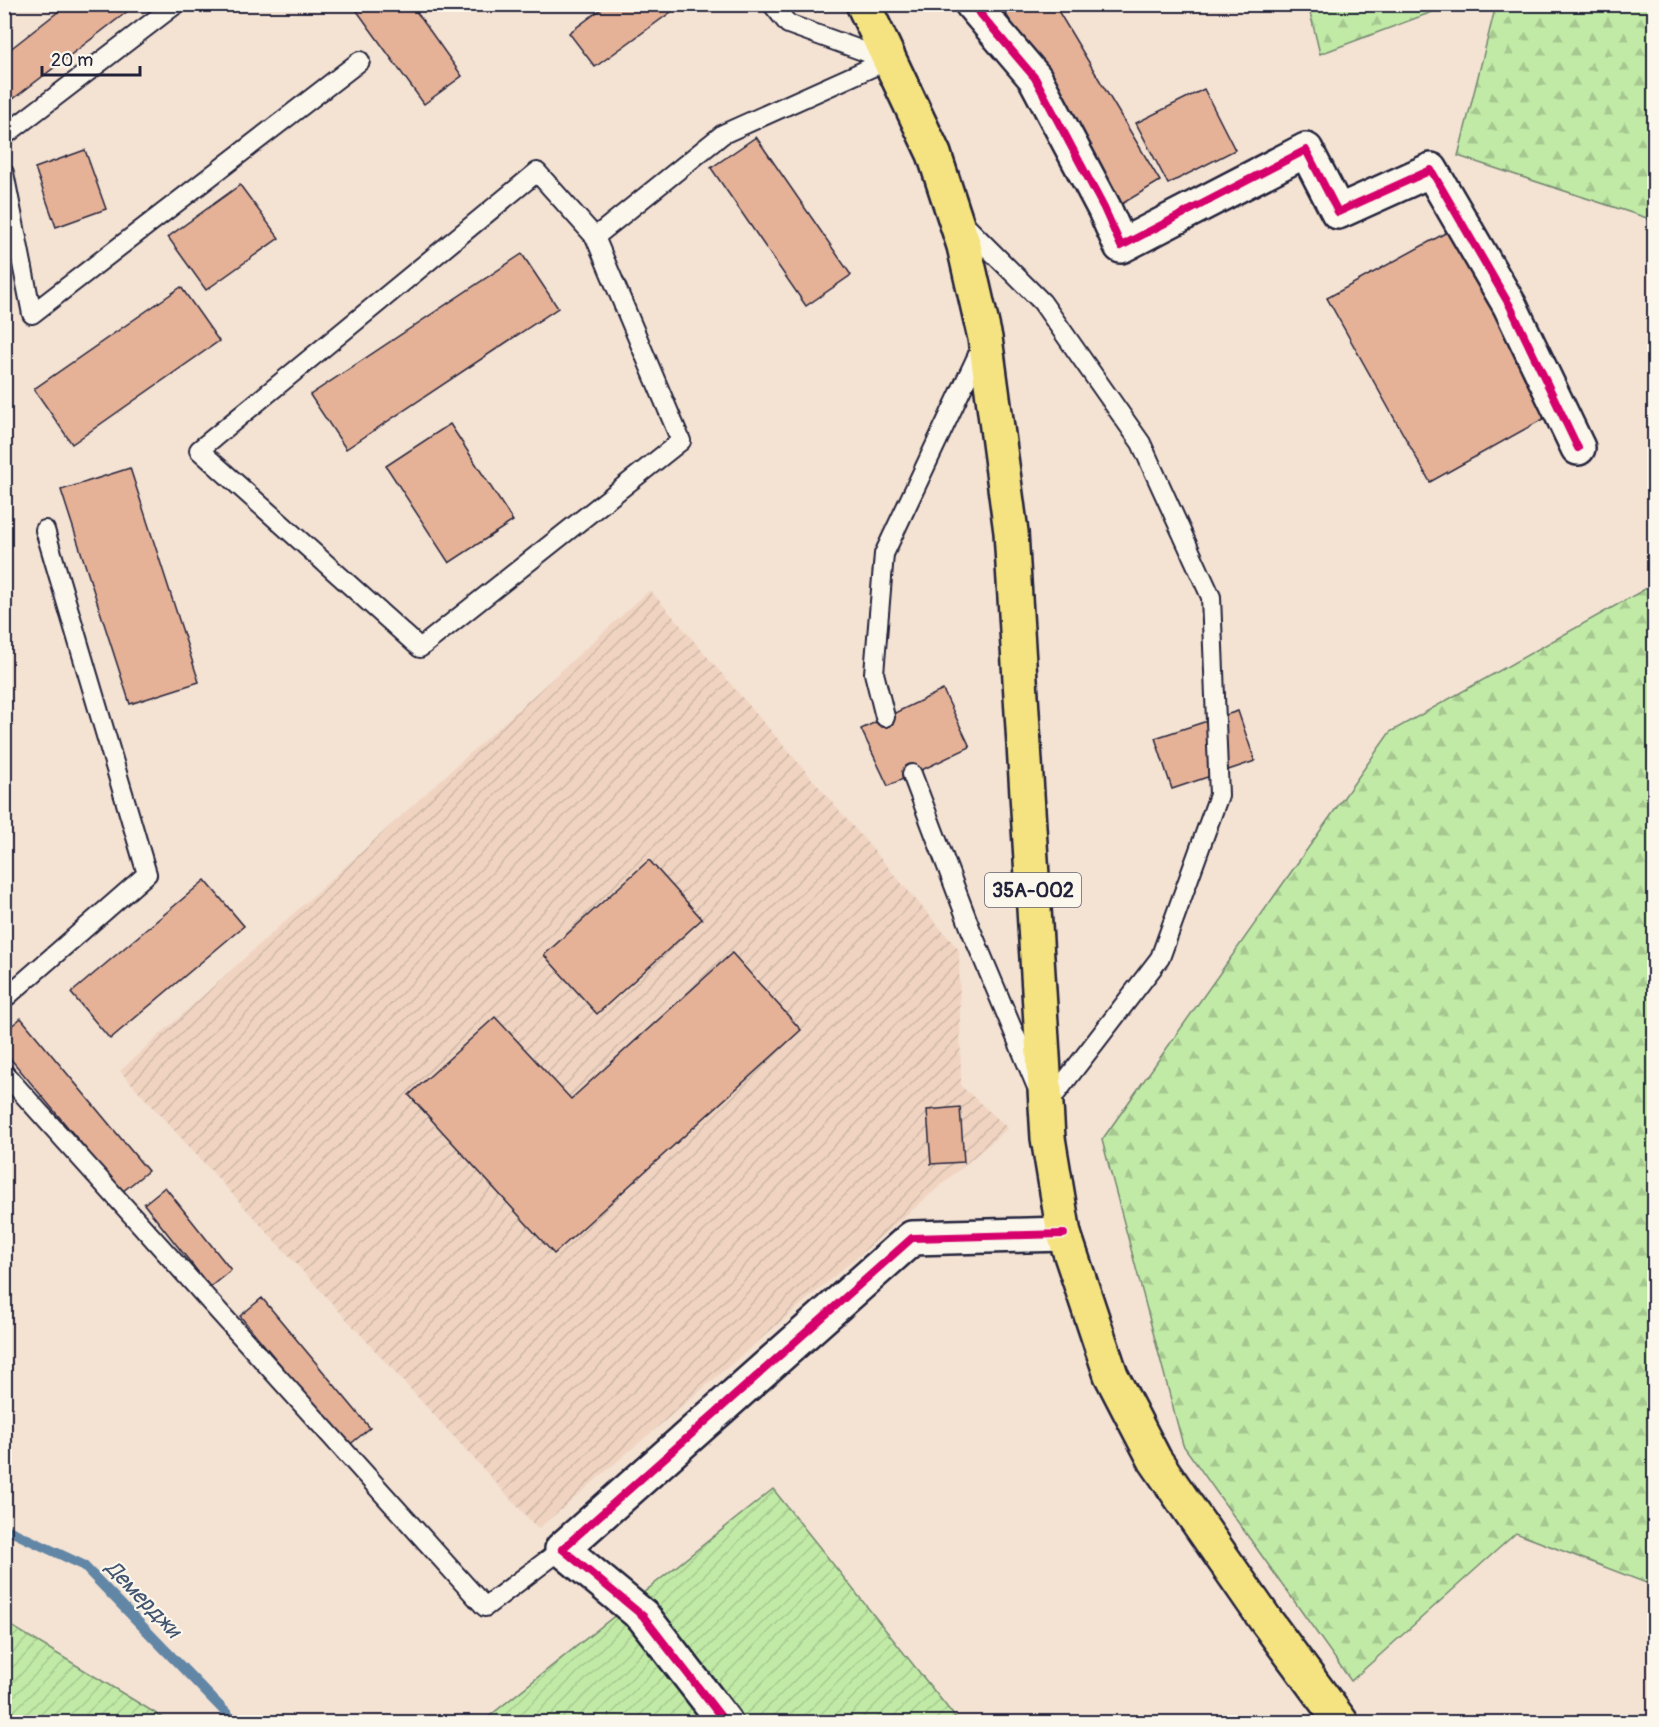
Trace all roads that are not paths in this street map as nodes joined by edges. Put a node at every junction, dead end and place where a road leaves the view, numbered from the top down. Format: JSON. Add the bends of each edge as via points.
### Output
{"nodes":[{"id":1,"x":176,"y":4,"type":"edge"},
{"id":2,"x":772,"y":4,"type":"edge"},
{"id":3,"x":862,"y":4,"type":"edge"},
{"id":4,"x":972,"y":4,"type":"edge"},
{"id":5,"x":888,"y":60,"type":"junction"},
{"id":6,"x":360,"y":61,"type":"dead end"},
{"id":7,"x":4,"y":136,"type":"edge"},
{"id":8,"x":4,"y":173,"type":"edge"},
{"id":9,"x":953,"y":213,"type":"junction"},
{"id":10,"x":595,"y":237,"type":"junction"},
{"id":11,"x":985,"y":338,"type":"junction"},
{"id":12,"x":1578,"y":448,"type":"dead end"},
{"id":13,"x":45,"y":530,"type":"dead end"},
{"id":14,"x":885,"y":717,"type":"dead end"},
{"id":15,"x":912,"y":774,"type":"dead end"},
{"id":16,"x":4,"y":999,"type":"edge"},
{"id":17,"x":4,"y":1073,"type":"edge"},
{"id":18,"x":1046,"y":1108,"type":"junction"},
{"id":19,"x":1064,"y":1234,"type":"junction"},
{"id":20,"x":562,"y":1549,"type":"junction"},
{"id":21,"x":724,"y":1722,"type":"edge"},
{"id":22,"x":1341,"y":1722,"type":"edge"}],
"edges":[{"from":1,"to":7,"type":"lane"},
{"from":2,"to":5,"type":"lane","via":[[789,24]]},
{"from":3,"to":5,"type":"highway","number":"35А-002"},
{"from":4,"to":12,"type":"street","via":[[1035,78],[1121,246],[1306,150],[1338,212],[1431,170],[1510,306]]},
{"from":5,"to":9,"type":"highway","number":"35А-002","via":[[934,154]]},
{"from":5,"to":10,"type":"lane","via":[[723,134]]},
{"from":6,"to":8,"type":"lane","via":[[32,314]]},
{"from":9,"to":11,"type":"highway","number":"35А-002"},
{"from":9,"to":18,"type":"lane","via":[[1042,303],[1141,443],[1211,597],[1219,795],[1160,958]]},
{"from":10,"to":10,"type":"lane","via":[[537,172],[199,450],[420,648],[681,441]]},
{"from":11,"to":14,"type":"lane","via":[[884,554],[874,673]]},
{"from":11,"to":18,"type":"highway","number":"35А-002","via":[[1011,532]]},
{"from":13,"to":16,"type":"lane","via":[[147,874]]},
{"from":15,"to":18,"type":"lane","via":[[971,930]]},
{"from":17,"to":20,"type":"lane","via":[[485,1607]]},
{"from":18,"to":19,"type":"highway","number":"35А-002"},
{"from":19,"to":20,"type":"street","via":[[912,1238]]},
{"from":19,"to":22,"type":"highway","number":"35А-002","via":[[1111,1375],[1155,1460]]},
{"from":20,"to":21,"type":"street","via":[[643,1616]]}]}
